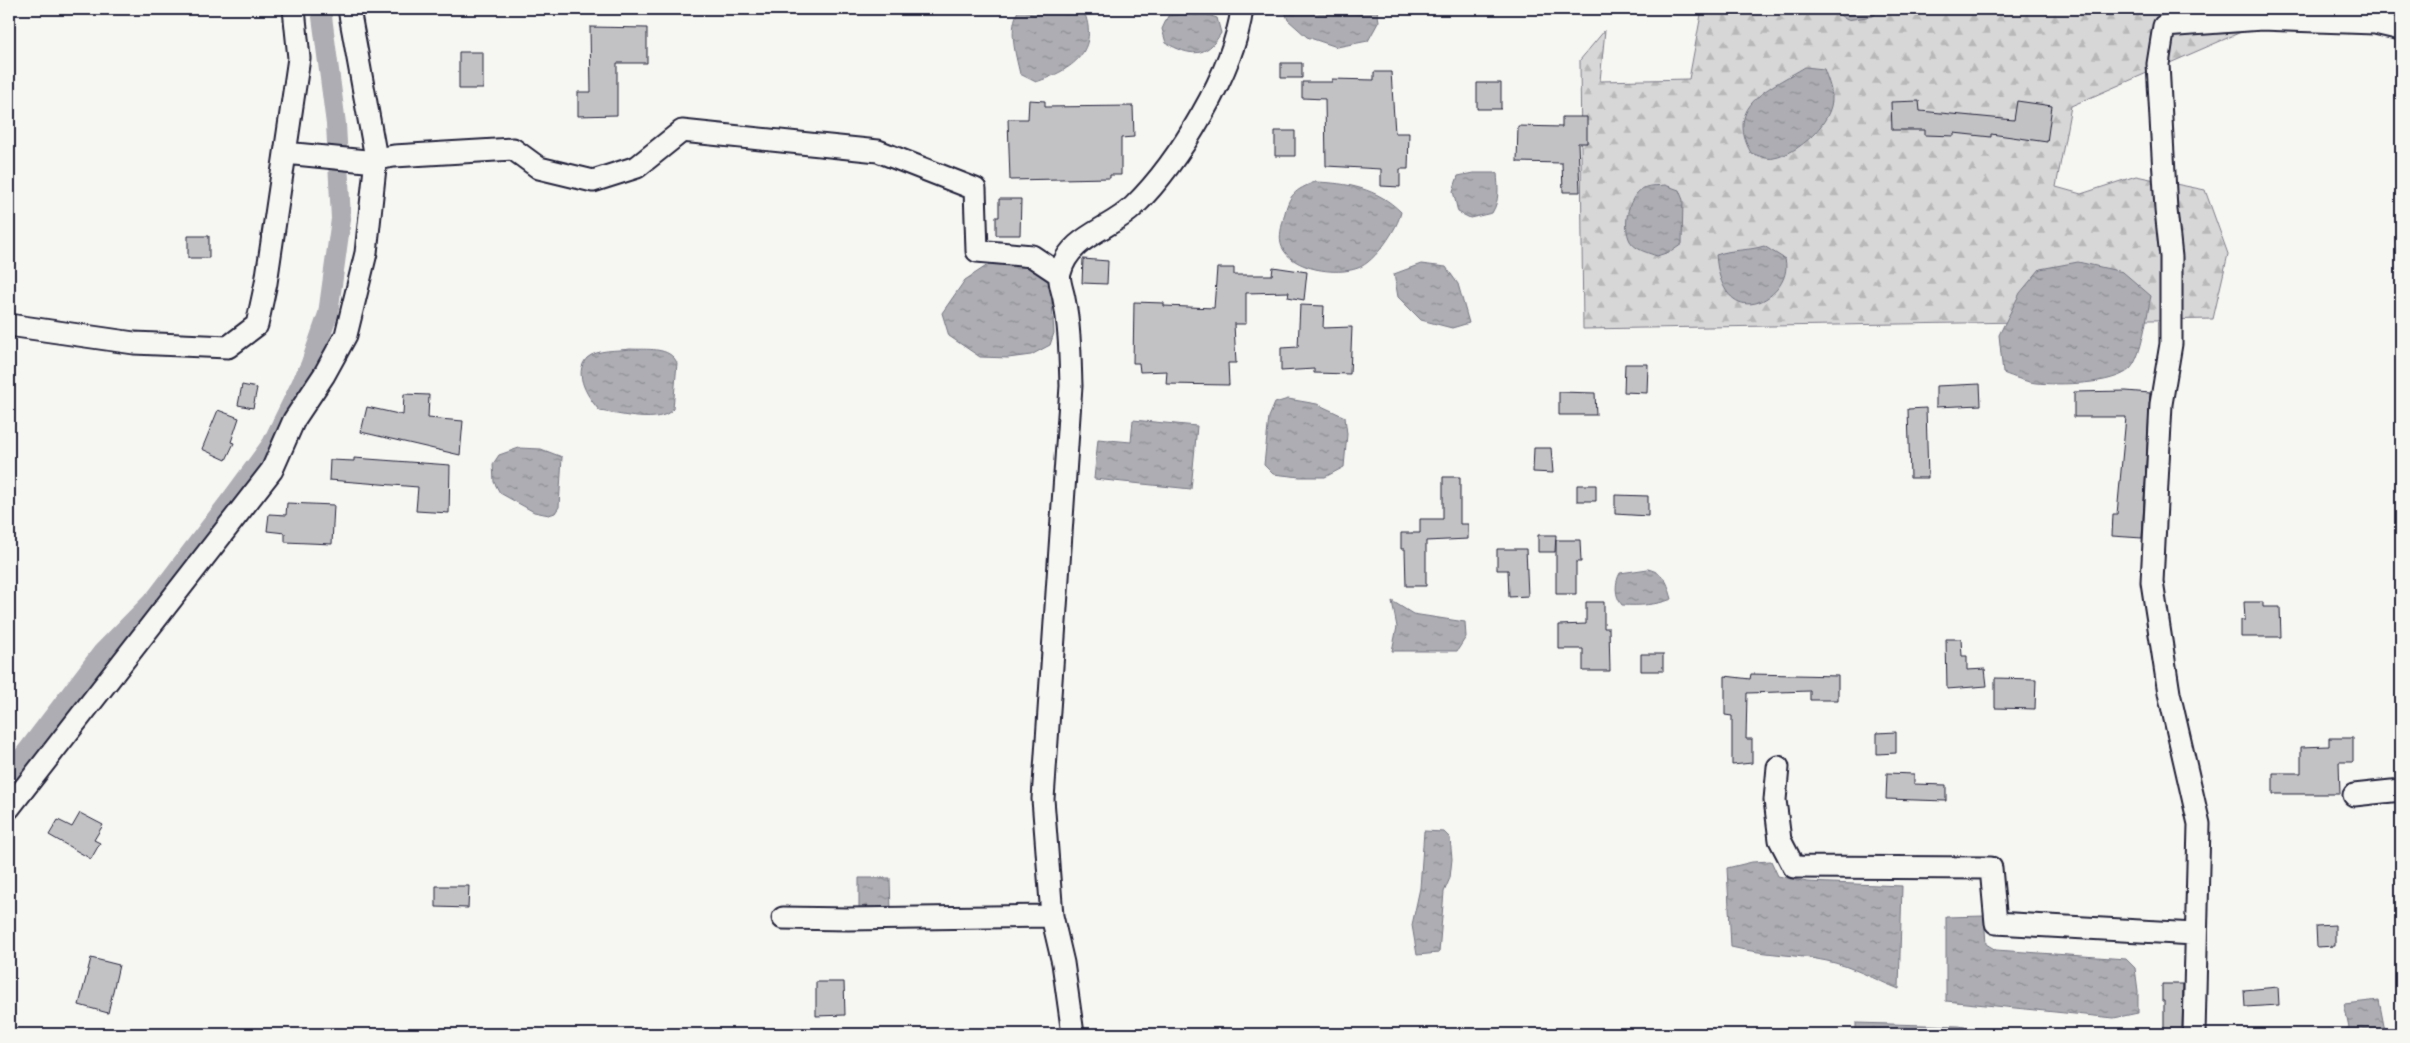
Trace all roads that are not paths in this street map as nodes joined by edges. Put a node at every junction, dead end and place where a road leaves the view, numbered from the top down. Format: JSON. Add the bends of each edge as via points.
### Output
{"nodes":[{"id":1,"x":294,"y":9,"type":"edge"},
{"id":2,"x":349,"y":9,"type":"edge"},
{"id":3,"x":1242,"y":9,"type":"edge"},
{"id":4,"x":2401,"y":29,"type":"edge"},
{"id":5,"x":285,"y":153,"type":"junction"},
{"id":6,"x":371,"y":159,"type":"junction"},
{"id":7,"x":1059,"y":274,"type":"junction"},
{"id":8,"x":9,"y":325,"type":"edge"},
{"id":9,"x":1778,"y":766,"type":"dead end"},
{"id":10,"x":2401,"y":790,"type":"edge"},
{"id":11,"x":2354,"y":795,"type":"dead end"},
{"id":12,"x":9,"y":808,"type":"edge"},
{"id":13,"x":1052,"y":916,"type":"junction"},
{"id":14,"x":783,"y":918,"type":"dead end"},
{"id":15,"x":2195,"y":934,"type":"junction"},
{"id":16,"x":1072,"y":1034,"type":"edge"},
{"id":17,"x":2194,"y":1034,"type":"edge"}],
"edges":[{"from":1,"to":5,"type":"street","via":[[299,58]]},
{"from":2,"to":6,"type":"street"},
{"from":3,"to":7,"type":"street","via":[[1240,24],[1216,87],[1180,152],[1133,207],[1072,248]]},
{"from":4,"to":15,"type":"street","via":[[2375,23],[2262,19],[2164,26],[2158,64],[2171,257],[2171,344],[2161,404],[2152,582],[2169,694],[2199,824]]},
{"from":5,"to":6,"type":"street"},
{"from":5,"to":8,"type":"street","via":[[257,326],[228,347],[134,343]]},
{"from":6,"to":7,"type":"street","via":[[514,150],[539,168],[593,181],[638,166],[682,131],[878,150],[975,189],[977,251],[1032,256]]},
{"from":6,"to":12,"type":"street","via":[[366,253],[346,336],[294,420],[272,470]]},
{"from":7,"to":13,"type":"street","via":[[1069,323],[1070,386],[1043,799]]},
{"from":9,"to":15,"type":"street","via":[[1775,800],[1780,840],[1794,867],[1991,868],[1996,923]]},
{"from":10,"to":11,"type":"street"},
{"from":13,"to":14,"type":"street"},
{"from":13,"to":16,"type":"street","via":[[1063,963]]},
{"from":15,"to":17,"type":"street"}]}
